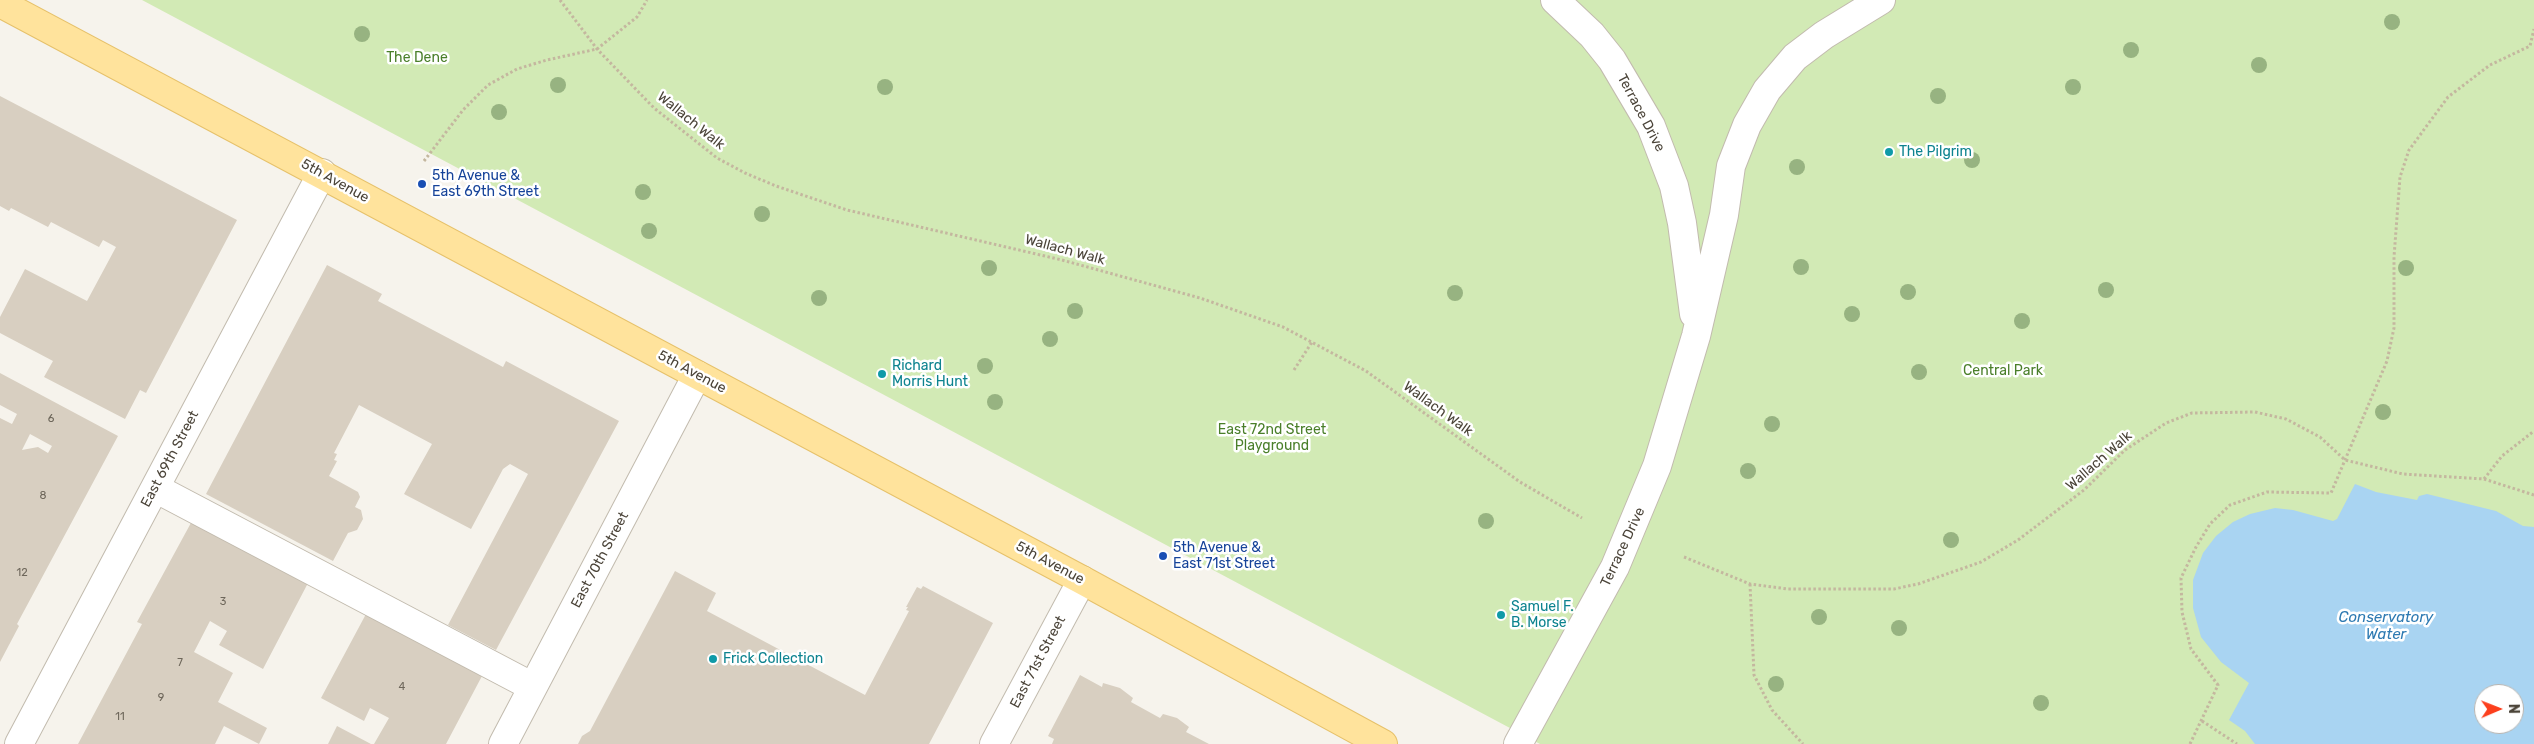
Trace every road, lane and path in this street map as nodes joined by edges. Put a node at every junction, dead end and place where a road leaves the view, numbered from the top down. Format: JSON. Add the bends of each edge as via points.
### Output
{"nodes":[{"id":1,"x":560,"y":0,"type":"edge"},
{"id":2,"x":647,"y":0,"type":"edge"},
{"id":3,"x":1556,"y":0,"type":"edge"},
{"id":4,"x":1881,"y":0,"type":"edge"},
{"id":5,"x":0,"y":4,"type":"edge"},
{"id":6,"x":2534,"y":29,"type":"edge"},
{"id":7,"x":2532,"y":45,"type":"edge"},
{"id":8,"x":597,"y":50,"type":"junction"},
{"id":9,"x":424,"y":161,"type":"dead end"},
{"id":10,"x":322,"y":174,"type":"junction"},
{"id":11,"x":1696,"y":336,"type":"junction"},
{"id":12,"x":1312,"y":342,"type":"junction"},
{"id":13,"x":1294,"y":370,"type":"dead end"},
{"id":14,"x":698,"y":375,"type":"junction"},
{"id":15,"x":2534,"y":431,"type":"edge"},
{"id":16,"x":2345,"y":460,"type":"junction"},
{"id":17,"x":2484,"y":479,"type":"junction"},
{"id":18,"x":155,"y":488,"type":"junction"},
{"id":19,"x":2534,"y":495,"type":"edge"},
{"id":20,"x":1582,"y":518,"type":"dead end"},
{"id":21,"x":1684,"y":557,"type":"dead end"},
{"id":22,"x":1082,"y":580,"type":"junction"},
{"id":23,"x":1750,"y":584,"type":"junction"},
{"id":24,"x":533,"y":687,"type":"junction"},
{"id":25,"x":2202,"y":721,"type":"junction"},
{"id":26,"x":19,"y":744,"type":"edge"},
{"id":27,"x":503,"y":744,"type":"edge"},
{"id":28,"x":994,"y":744,"type":"edge"},
{"id":29,"x":1383,"y":744,"type":"edge"},
{"id":30,"x":1518,"y":744,"type":"edge"},
{"id":31,"x":1803,"y":744,"type":"edge"},
{"id":32,"x":2190,"y":744,"type":"edge"},
{"id":33,"x":2237,"y":744,"type":"edge"}],
"edges":[{"from":1,"to":8,"type":"path","name":"Wallach Walk"},
{"from":2,"to":8,"type":"path","via":[[637,17]]},
{"from":3,"to":11,"type":"street","name":"Terrace Drive","via":[[1612,60],[1663,153],[1682,223]]},
{"from":4,"to":11,"type":"street","name":"Terrace Drive","via":[[1795,57],[1756,106],[1731,166],[1724,216]]},
{"from":5,"to":10,"type":"main road","name":"5th Avenue"},
{"from":6,"to":7,"type":"path"},
{"from":7,"to":16,"type":"path","via":[[2490,65],[2448,97],[2409,150],[2400,177],[2394,256],[2394,328],[2386,361]]},
{"from":8,"to":9,"type":"path","via":[[517,69],[488,86],[463,110]]},
{"from":8,"to":12,"type":"path","name":"Wallach Walk","via":[[654,108],[717,158],[776,186],[847,210],[1062,260],[1200,298],[1283,327]]},
{"from":10,"to":14,"type":"main road","name":"5th Avenue"},
{"from":10,"to":18,"type":"street","name":"East 69th Street"},
{"from":11,"to":30,"type":"street","name":"Terrace Drive","via":[[1658,466],[1628,540]]},
{"from":12,"to":13,"type":"path"},
{"from":12,"to":20,"type":"path","name":"Wallach Walk","via":[[1366,371],[1520,482]]},
{"from":14,"to":22,"type":"main road","name":"5th Avenue"},
{"from":14,"to":24,"type":"street","name":"East 70th Street"},
{"from":15,"to":17,"type":"path","via":[[2502,456]]},
{"from":16,"to":17,"type":"path","name":"Wallach Walk","via":[[2403,474]]},
{"from":16,"to":23,"type":"path","name":"Wallach Walk","via":[[2320,437],[2286,419],[2255,412],[2192,414],[2166,423],[2125,450],[2053,516],[2003,549],[1963,569],[1894,589],[1788,589]]},
{"from":16,"to":25,"type":"path","via":[[2331,493],[2267,492],[2230,505],[2210,524],[2196,547],[2181,578],[2182,612],[2191,649],[2218,685]]},
{"from":17,"to":19,"type":"path","name":"Wallach Walk"},
{"from":18,"to":24,"type":"street"},
{"from":18,"to":26,"type":"street","name":"East 69th Street"},
{"from":21,"to":23,"type":"path","name":"Wallach Walk"},
{"from":22,"to":28,"type":"street","name":"East 71st Street"},
{"from":22,"to":29,"type":"main road","name":"5th Avenue"},
{"from":23,"to":31,"type":"path","via":[[1754,675],[1772,710]]},
{"from":24,"to":27,"type":"street","name":"East 70th Street"},
{"from":25,"to":32,"type":"path"},
{"from":25,"to":33,"type":"path"}]}
